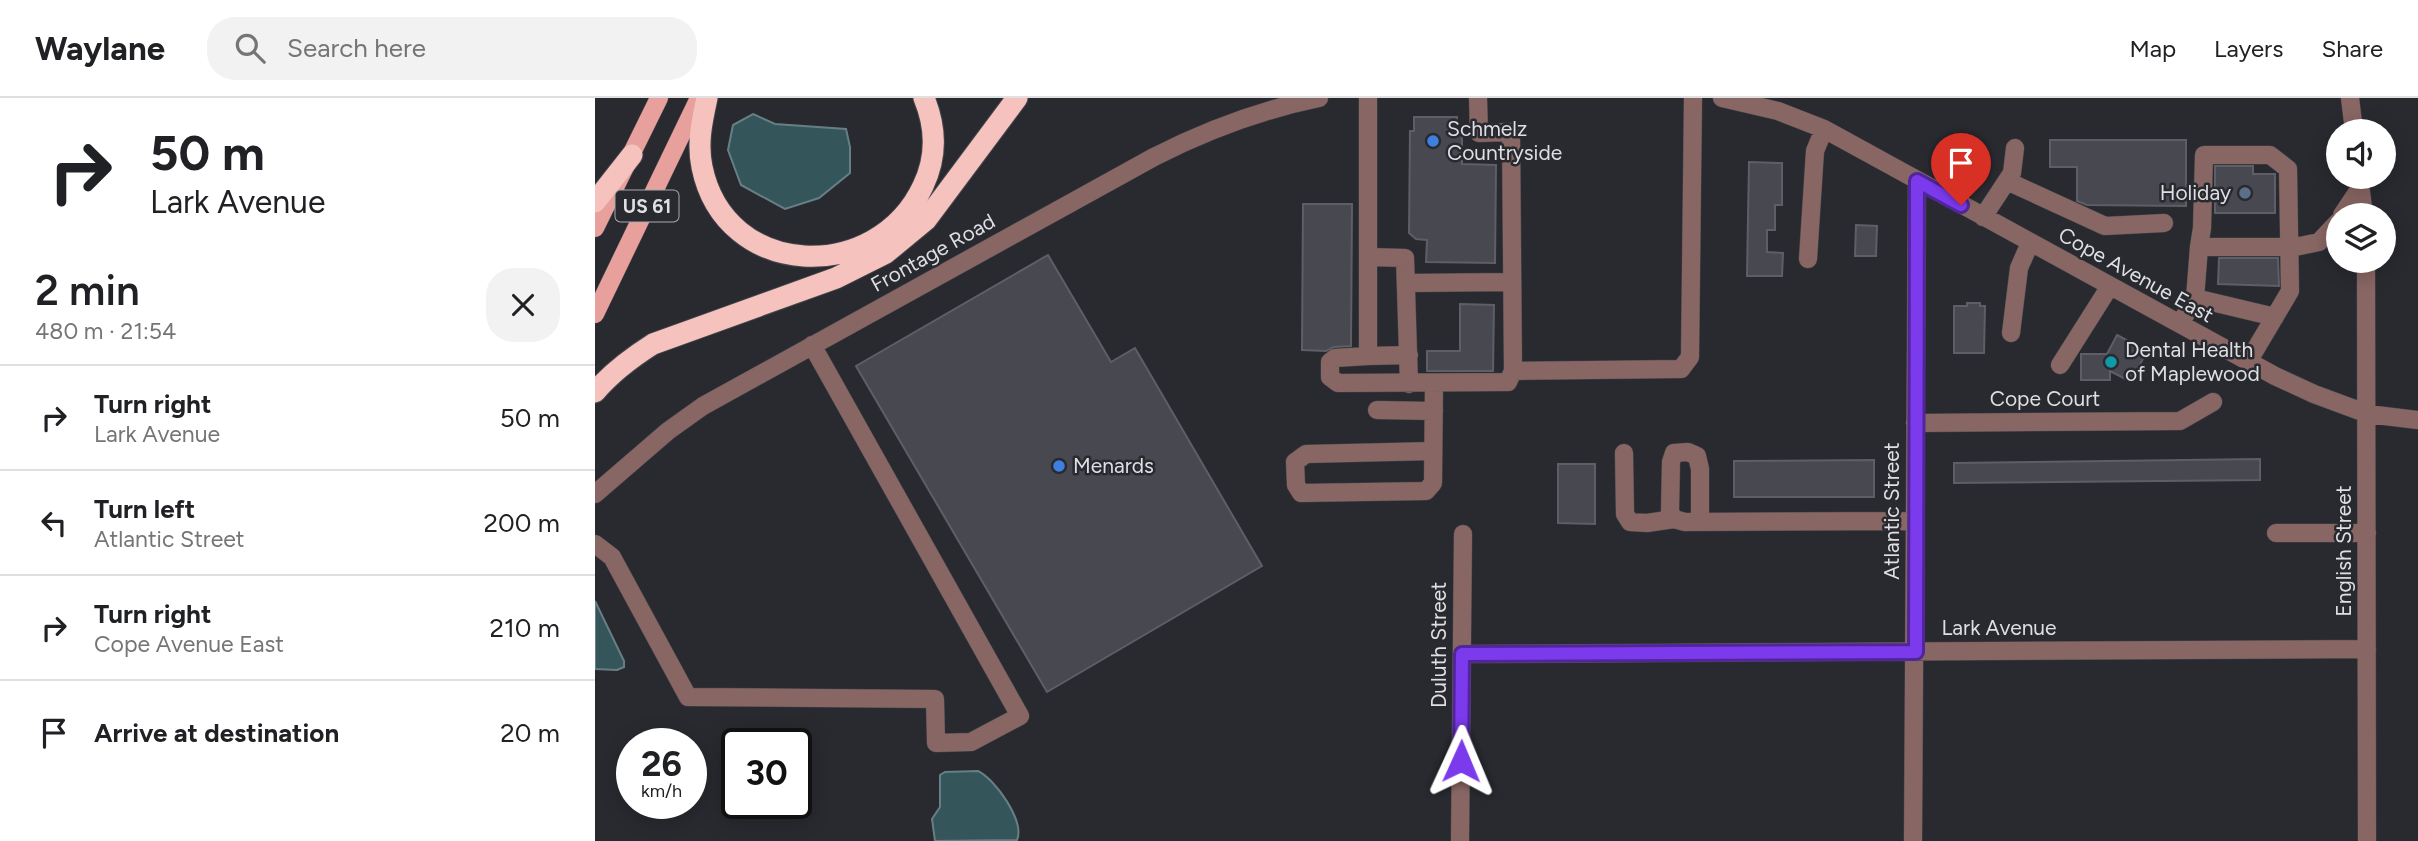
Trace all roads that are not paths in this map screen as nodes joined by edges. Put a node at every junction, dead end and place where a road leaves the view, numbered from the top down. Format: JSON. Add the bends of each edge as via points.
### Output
{"nodes":[{"id":1,"x":659,"y":98,"type":"edge"},
{"id":2,"x":699,"y":98,"type":"edge"},
{"id":3,"x":708,"y":98,"type":"edge"},
{"id":4,"x":924,"y":98,"type":"edge"},
{"id":5,"x":1017,"y":98,"type":"edge"},
{"id":6,"x":1319,"y":98,"type":"edge"},
{"id":7,"x":1368,"y":98,"type":"edge"},
{"id":8,"x":1478,"y":98,"type":"edge"},
{"id":9,"x":1693,"y":98,"type":"edge"},
{"id":10,"x":1722,"y":98,"type":"edge"},
{"id":11,"x":2350,"y":98,"type":"edge"},
{"id":12,"x":2353,"y":119,"type":"edge"},
{"id":13,"x":1824,"y":129,"type":"junction"},
{"id":14,"x":2015,"y":148,"type":"dead end"},
{"id":15,"x":632,"y":155,"type":"junction"},
{"id":16,"x":1917,"y":181,"type":"junction"},
{"id":17,"x":2007,"y":181,"type":"junction"},
{"id":18,"x":595,"y":202,"type":"edge"},
{"id":19,"x":1983,"y":217,"type":"junction"},
{"id":20,"x":2164,"y":223,"type":"dead end"},
{"id":21,"x":595,"y":228,"type":"edge"},
{"id":22,"x":2326,"y":235,"type":"edge"},
{"id":23,"x":2030,"y":243,"type":"junction"},
{"id":24,"x":2199,"y":247,"type":"junction"},
{"id":25,"x":2290,"y":247,"type":"junction"},
{"id":26,"x":1369,"y":257,"type":"junction"},
{"id":27,"x":1808,"y":259,"type":"dead end"},
{"id":28,"x":2366,"y":273,"type":"edge"},
{"id":29,"x":1511,"y":282,"type":"junction"},
{"id":30,"x":1407,"y":283,"type":"junction"},
{"id":31,"x":2110,"y":286,"type":"junction"},
{"id":32,"x":2195,"y":298,"type":"junction"},
{"id":33,"x":595,"y":314,"type":"edge"},
{"id":34,"x":2275,"y":317,"type":"junction"},
{"id":35,"x":2180,"y":324,"type":"junction"},
{"id":36,"x":2011,"y":333,"type":"dead end"},
{"id":37,"x":812,"y":345,"type":"junction"},
{"id":38,"x":1409,"y":355,"type":"junction"},
{"id":39,"x":1368,"y":356,"type":"junction"},
{"id":40,"x":2248,"y":362,"type":"junction"},
{"id":41,"x":2060,"y":365,"type":"dead end"},
{"id":42,"x":1513,"y":371,"type":"junction"},
{"id":43,"x":1434,"y":383,"type":"junction"},
{"id":44,"x":1409,"y":384,"type":"junction"},
{"id":45,"x":595,"y":392,"type":"edge"},
{"id":46,"x":2213,"y":402,"type":"dead end"},
{"id":47,"x":1377,"y":410,"type":"dead end"},
{"id":48,"x":1434,"y":411,"type":"junction"},
{"id":49,"x":2368,"y":414,"type":"junction"},
{"id":50,"x":2418,"y":420,"type":"edge"},
{"id":51,"x":1915,"y":423,"type":"junction"},
{"id":52,"x":1433,"y":451,"type":"junction"},
{"id":53,"x":1624,"y":453,"type":"dead end"},
{"id":54,"x":595,"y":494,"type":"edge"},
{"id":55,"x":1674,"y":519,"type":"junction"},
{"id":56,"x":1915,"y":521,"type":"junction"},
{"id":57,"x":1700,"y":522,"type":"junction"},
{"id":58,"x":2276,"y":533,"type":"dead end"},
{"id":59,"x":2367,"y":533,"type":"junction"},
{"id":60,"x":1463,"y":534,"type":"dead end"},
{"id":61,"x":595,"y":544,"type":"edge"},
{"id":62,"x":2367,"y":649,"type":"junction"},
{"id":63,"x":1916,"y":652,"type":"junction"},
{"id":64,"x":1462,"y":654,"type":"junction"},
{"id":65,"x":1460,"y":841,"type":"edge"},
{"id":66,"x":1913,"y":841,"type":"edge"},
{"id":67,"x":2367,"y":841,"type":"edge"}],
"edges":[{"from":1,"to":15,"type":"main road","number":"US 61"},
{"from":2,"to":33,"type":"main road","number":"US 61"},
{"from":3,"to":4,"type":"highway","via":[[701,156],[719,207],[749,238],[770,249],[811,257],[853,251],[893,228],[908,212],[932,159],[934,138]]},
{"from":5,"to":45,"type":"highway","via":[[926,219],[886,254],[836,278],[653,344],[630,358]]},
{"from":6,"to":37,"type":"street","name":"Frontage Road","via":[[1250,115],[1182,143]]},
{"from":7,"to":26,"type":"street"},
{"from":8,"to":29,"type":"street","via":[[1479,133],[1511,132]]},
{"from":9,"to":42,"type":"street","via":[[1689,357],[1681,369]]},
{"from":10,"to":13,"type":"street","via":[[1778,111]]},
{"from":11,"to":12,"type":"street"},
{"from":13,"to":16,"type":"street"},
{"from":13,"to":27,"type":"street","via":[[1815,151]]},
{"from":14,"to":17,"type":"street"},
{"from":15,"to":18,"type":"highway"},
{"from":15,"to":21,"type":"main road","number":"US 61"},
{"from":16,"to":19,"type":"street","name":"Cope Avenue East"},
{"from":16,"to":51,"type":"street","name":"Atlantic Street"},
{"from":17,"to":19,"type":"street"},
{"from":17,"to":20,"type":"street","via":[[2105,226]]},
{"from":19,"to":23,"type":"street","name":"Cope Avenue East"},
{"from":22,"to":25,"type":"street","via":[[2319,242]]},
{"from":23,"to":31,"type":"street","name":"Cope Avenue East"},
{"from":23,"to":36,"type":"street","via":[[2019,268]]},
{"from":24,"to":25,"type":"street"},
{"from":24,"to":25,"type":"street","via":[[2204,155],[2270,155],[2288,169]]},
{"from":24,"to":32,"type":"street"},
{"from":25,"to":34,"type":"street","via":[[2290,291]]},
{"from":26,"to":30,"type":"street","via":[[1405,258]]},
{"from":26,"to":39,"type":"street"},
{"from":28,"to":49,"type":"street","name":"English Street"},
{"from":29,"to":30,"type":"street"},
{"from":29,"to":42,"type":"street"},
{"from":30,"to":38,"type":"street"},
{"from":31,"to":35,"type":"street","name":"Cope Avenue East"},
{"from":31,"to":41,"type":"street"},
{"from":32,"to":34,"type":"street"},
{"from":32,"to":35,"type":"street"},
{"from":34,"to":40,"type":"street"},
{"from":35,"to":40,"type":"street","name":"Cope Avenue East"},
{"from":37,"to":54,"type":"street","name":"Frontage Road","via":[[668,430]]},
{"from":37,"to":61,"type":"street","via":[[1020,716],[971,743],[936,743],[935,699],[688,696],[613,557]]},
{"from":38,"to":39,"type":"street"},
{"from":38,"to":44,"type":"street"},
{"from":39,"to":44,"type":"street","via":[[1335,358],[1330,362],[1330,377],[1338,383]]},
{"from":40,"to":49,"type":"street","name":"Cope Avenue East"},
{"from":42,"to":43,"type":"street","via":[[1509,382]]},
{"from":43,"to":44,"type":"street"},
{"from":43,"to":48,"type":"street"},
{"from":46,"to":51,"type":"street","name":"Cope Court","via":[[2180,421]]},
{"from":47,"to":48,"type":"street"},
{"from":48,"to":52,"type":"street"},
{"from":49,"to":50,"type":"street","name":"Cope Avenue East"},
{"from":49,"to":59,"type":"street","name":"English Street"},
{"from":51,"to":56,"type":"street","name":"Atlantic Street"},
{"from":52,"to":52,"type":"street","via":[[1433,483],[1426,491],[1301,493],[1296,485],[1295,462],[1306,454]]},
{"from":53,"to":55,"type":"street","via":[[1627,519],[1647,523]]},
{"from":55,"to":57,"type":"street"},
{"from":55,"to":57,"type":"street","via":[[1670,512],[1671,462],[1674,453],[1688,452],[1697,456],[1700,469]]},
{"from":56,"to":57,"type":"street"},
{"from":56,"to":63,"type":"street","name":"Atlantic Street"},
{"from":58,"to":59,"type":"street"},
{"from":59,"to":62,"type":"street","name":"English Street"},
{"from":60,"to":64,"type":"street","name":"Duluth Street"},
{"from":62,"to":63,"type":"street","name":"Lark Avenue"},
{"from":62,"to":67,"type":"street","name":"English Street"},
{"from":63,"to":64,"type":"street","name":"Lark Avenue"},
{"from":63,"to":66,"type":"street","name":"Atlantic Street"},
{"from":64,"to":65,"type":"street","name":"Duluth Street"}]}
